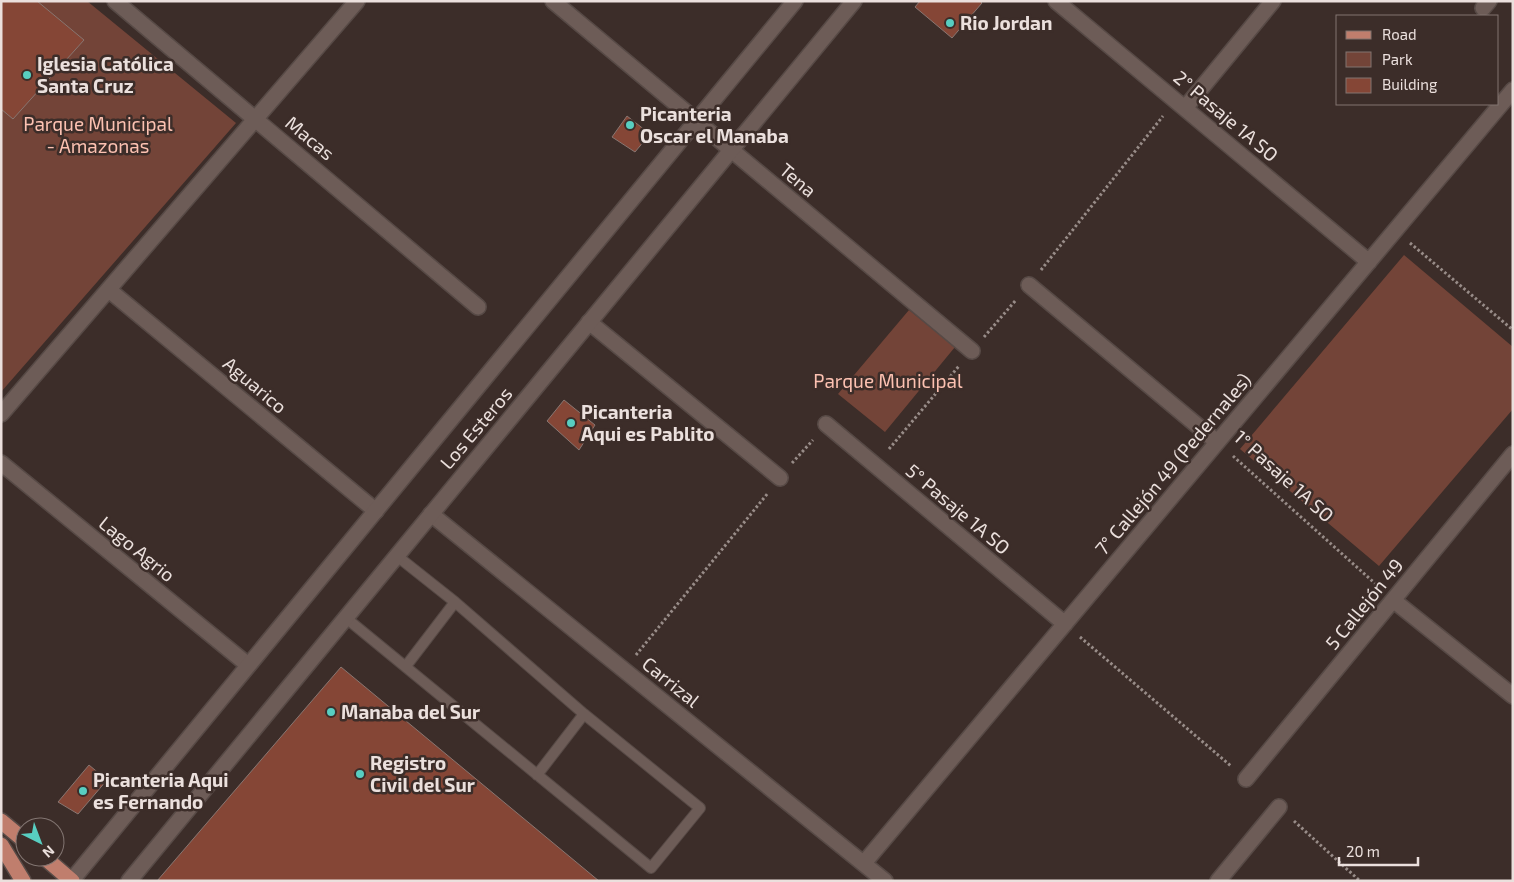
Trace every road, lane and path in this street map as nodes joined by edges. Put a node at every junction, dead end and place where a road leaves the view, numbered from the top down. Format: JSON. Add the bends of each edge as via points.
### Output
{"nodes":[{"id":1,"x":115,"y":1,"type":"edge"},
{"id":2,"x":357,"y":1,"type":"edge"},
{"id":3,"x":553,"y":1,"type":"edge"},
{"id":4,"x":796,"y":1,"type":"edge"},
{"id":5,"x":854,"y":1,"type":"edge"},
{"id":6,"x":1056,"y":1,"type":"edge"},
{"id":7,"x":1273,"y":1,"type":"edge"},
{"id":8,"x":1513,"y":90,"type":"edge"},
{"id":9,"x":1185,"y":108,"type":"junction"},
{"id":10,"x":257,"y":120,"type":"junction"},
{"id":11,"x":696,"y":121,"type":"junction"},
{"id":12,"x":731,"y":150,"type":"junction"},
{"id":13,"x":1394,"y":230,"type":"junction"},
{"id":14,"x":1369,"y":262,"type":"junction"},
{"id":15,"x":1029,"y":284,"type":"dead end"},
{"id":16,"x":109,"y":290,"type":"junction"},
{"id":17,"x":478,"y":307,"type":"dead end"},
{"id":18,"x":589,"y":322,"type":"junction"},
{"id":19,"x":1513,"y":330,"type":"edge"},
{"id":20,"x":972,"y":351,"type":"dead end"},
{"id":21,"x":1,"y":414,"type":"edge"},
{"id":22,"x":826,"y":424,"type":"joint"},
{"id":23,"x":1217,"y":442,"type":"junction"},
{"id":24,"x":1513,"y":454,"type":"edge"},
{"id":25,"x":1,"y":463,"type":"edge"},
{"id":26,"x":780,"y":478,"type":"junction"},
{"id":27,"x":376,"y":511,"type":"junction"},
{"id":28,"x":431,"y":514,"type":"junction"},
{"id":29,"x":396,"y":556,"type":"junction"},
{"id":30,"x":1394,"y":600,"type":"junction"},
{"id":31,"x":455,"y":602,"type":"junction"},
{"id":32,"x":346,"y":618,"type":"junction"},
{"id":33,"x":1065,"y":624,"type":"junction"},
{"id":34,"x":248,"y":665,"type":"junction"},
{"id":35,"x":406,"y":666,"type":"junction"},
{"id":36,"x":624,"y":670,"type":"junction"},
{"id":37,"x":1513,"y":696,"type":"edge"},
{"id":38,"x":584,"y":714,"type":"junction"},
{"id":39,"x":537,"y":775,"type":"junction"},
{"id":40,"x":1246,"y":780,"type":"joint"},
{"id":41,"x":1279,"y":807,"type":"joint"},
{"id":42,"x":1,"y":821,"type":"edge"},
{"id":43,"x":15,"y":833,"type":"edge"},
{"id":44,"x":1,"y":845,"type":"edge"},
{"id":45,"x":864,"y":863,"type":"junction"},
{"id":46,"x":56,"y":867,"type":"edge"},
{"id":47,"x":72,"y":880,"type":"edge"},
{"id":48,"x":23,"y":881,"type":"edge"},
{"id":49,"x":129,"y":881,"type":"edge"},
{"id":50,"x":885,"y":881,"type":"edge"},
{"id":51,"x":1218,"y":881,"type":"edge"},
{"id":52,"x":1360,"y":881,"type":"edge"}],
"edges":[{"from":1,"to":10,"type":"street","name":"Macas"},
{"from":2,"to":10,"type":"street"},
{"from":3,"to":11,"type":"street","name":"Tena"},
{"from":4,"to":11,"type":"street","name":"Los Esteros"},
{"from":5,"to":12,"type":"street","name":"Los Esteros"},
{"from":6,"to":9,"type":"street","name":"2° Pasaje 1A SO"},
{"from":7,"to":9,"type":"street"},
{"from":8,"to":13,"type":"street","name":"7° Callejón 49 (Pedernales)"},
{"from":9,"to":14,"type":"street","name":"2° Pasaje 1A SO"},
{"from":10,"to":16,"type":"street"},
{"from":10,"to":17,"type":"street","name":"Macas"},
{"from":11,"to":12,"type":"street","name":"Tena"},
{"from":11,"to":27,"type":"street","name":"Los Esteros"},
{"from":12,"to":18,"type":"street","name":"Los Esteros"},
{"from":12,"to":20,"type":"street","name":"Tena"},
{"from":13,"to":14,"type":"street","name":"7° Callejón 49 (Pedernales)"},
{"from":13,"to":19,"type":"path"},
{"from":14,"to":23,"type":"street","name":"7° Callejón 49 (Pedernales)"},
{"from":15,"to":23,"type":"street","name":"1° Pasaje 1A SO"},
{"from":16,"to":21,"type":"street"},
{"from":16,"to":27,"type":"street","name":"Aguarico"},
{"from":18,"to":26,"type":"street"},
{"from":18,"to":28,"type":"street","name":"Los Esteros"},
{"from":22,"to":26,"type":"path"},
{"from":22,"to":33,"type":"street","name":"5° Pasaje 1A SO"},
{"from":23,"to":30,"type":"path","name":"1° Pasaje 1A SO"},
{"from":23,"to":33,"type":"street","name":"7° Callejón 49 (Pedernales)"},
{"from":24,"to":30,"type":"street","name":"5 Callejón 49"},
{"from":25,"to":34,"type":"street","name":"Lago Agrio"},
{"from":26,"to":36,"type":"path"},
{"from":27,"to":34,"type":"street","name":"Los Esteros"},
{"from":28,"to":29,"type":"street","name":"Los Esteros"},
{"from":28,"to":36,"type":"street","name":"Carrizal"},
{"from":29,"to":31,"type":"lane"},
{"from":29,"to":32,"type":"street","name":"Los Esteros"},
{"from":30,"to":37,"type":"street"},
{"from":30,"to":40,"type":"street","name":"5 Callejón 49"},
{"from":31,"to":35,"type":"lane"},
{"from":31,"to":38,"type":"lane"},
{"from":32,"to":35,"type":"lane"},
{"from":32,"to":49,"type":"street","name":"Los Esteros"},
{"from":33,"to":40,"type":"path"},
{"from":33,"to":45,"type":"street","name":"7° Callejón 49 (Pedernales)"},
{"from":34,"to":47,"type":"street","name":"Los Esteros"},
{"from":35,"to":39,"type":"lane"},
{"from":36,"to":45,"type":"street","name":"Carrizal"},
{"from":38,"to":39,"type":"lane"},
{"from":38,"to":39,"type":"lane","via":[[700,808],[651,868]]},
{"from":41,"to":51,"type":"street"},
{"from":41,"to":52,"type":"path"},
{"from":42,"to":43,"type":"main road"},
{"from":44,"to":48,"type":"main road"},
{"from":45,"to":50,"type":"street","name":"Carrizal"},
{"from":46,"to":47,"type":"main road"}]}
